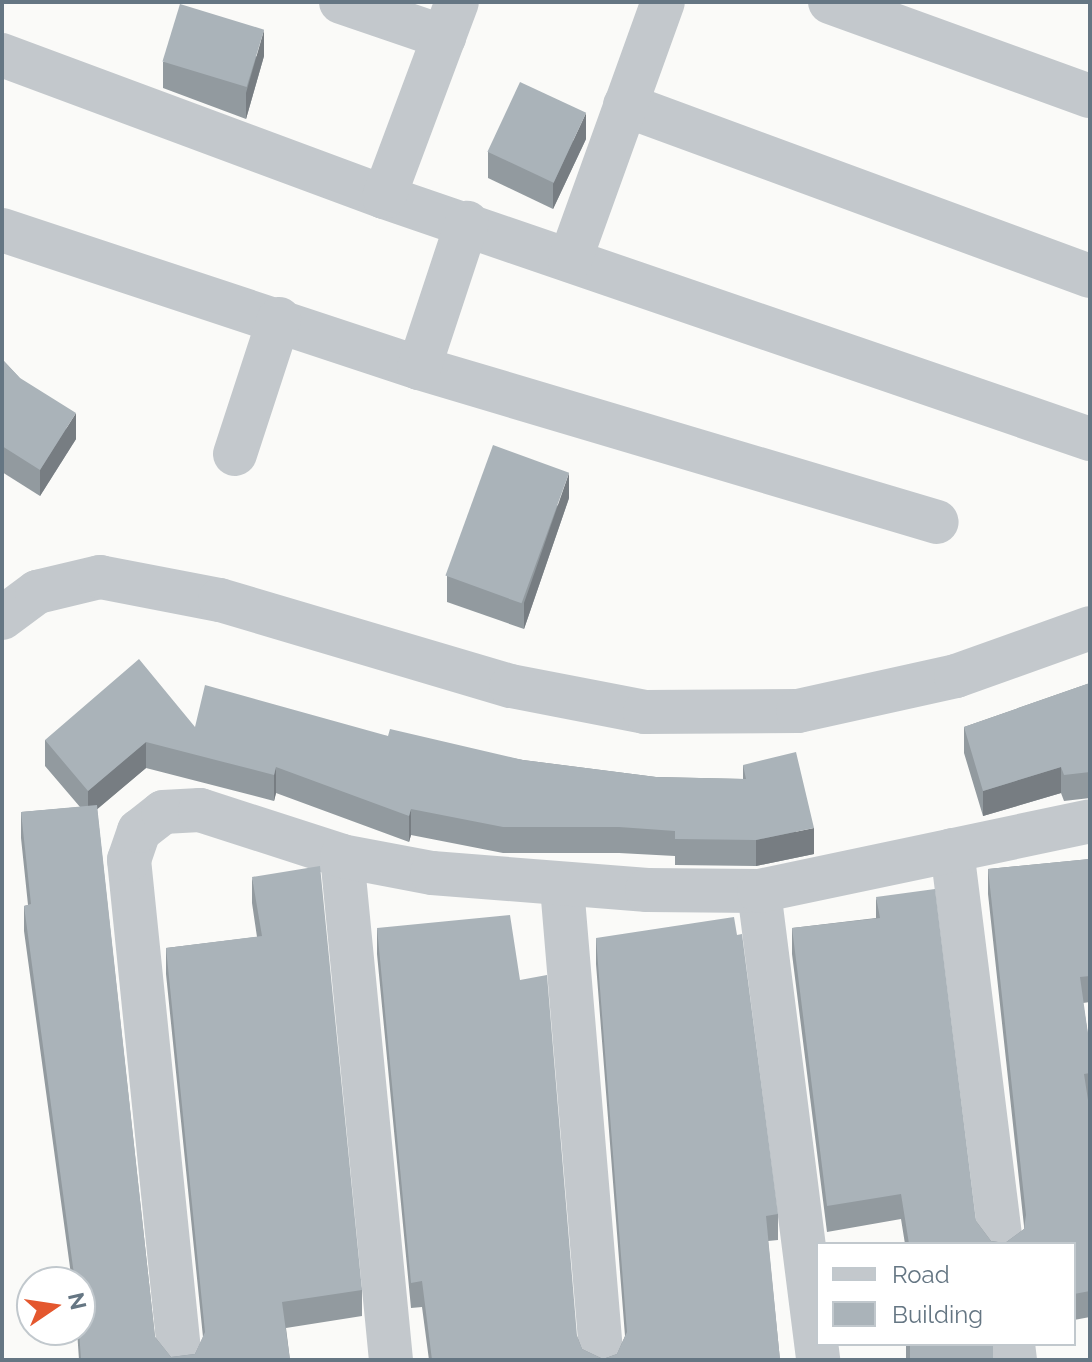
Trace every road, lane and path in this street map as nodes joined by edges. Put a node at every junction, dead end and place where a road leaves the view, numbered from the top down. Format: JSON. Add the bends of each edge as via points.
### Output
{"nodes":[{"id":1,"x":341,"y":2,"type":"edge"},
{"id":2,"x":663,"y":2,"type":"edge"},
{"id":3,"x":830,"y":2,"type":"edge"},
{"id":4,"x":450,"y":19,"type":"edge"},
{"id":5,"x":2,"y":55,"type":"edge"},
{"id":6,"x":1090,"y":96,"type":"edge"},
{"id":7,"x":625,"y":105,"type":"junction"},
{"id":8,"x":384,"y":197,"type":"junction"},
{"id":9,"x":467,"y":223,"type":"junction"},
{"id":10,"x":2,"y":230,"type":"edge"},
{"id":11,"x":570,"y":260,"type":"junction"},
{"id":12,"x":1090,"y":276,"type":"edge"},
{"id":13,"x":279,"y":319,"type":"junction"},
{"id":14,"x":419,"y":368,"type":"junction"},
{"id":15,"x":1090,"y":439,"type":"edge"},
{"id":16,"x":235,"y":454,"type":"dead end"},
{"id":17,"x":937,"y":522,"type":"dead end"},
{"id":18,"x":2,"y":618,"type":"edge"},
{"id":19,"x":1090,"y":628,"type":"edge"},
{"id":20,"x":1090,"y":821,"type":"edge"},
{"id":21,"x":952,"y":850,"type":"junction"},
{"id":22,"x":342,"y":856,"type":"junction"},
{"id":23,"x":562,"y":887,"type":"junction"},
{"id":24,"x":759,"y":891,"type":"junction"},
{"id":25,"x":1001,"y":1242,"type":"edge"},
{"id":26,"x":816,"y":1344,"type":"edge"},
{"id":27,"x":180,"y":1360,"type":"edge"},
{"id":28,"x":391,"y":1360,"type":"edge"},
{"id":29,"x":602,"y":1360,"type":"edge"}],
"edges":[{"from":1,"to":4,"type":"street"},
{"from":2,"to":7,"type":"street"},
{"from":3,"to":6,"type":"street"},
{"from":4,"to":8,"type":"street"},
{"from":5,"to":8,"type":"street"},
{"from":7,"to":11,"type":"street"},
{"from":7,"to":12,"type":"street"},
{"from":8,"to":9,"type":"street"},
{"from":9,"to":11,"type":"street"},
{"from":9,"to":14,"type":"street"},
{"from":10,"to":13,"type":"street"},
{"from":11,"to":15,"type":"street"},
{"from":13,"to":14,"type":"street"},
{"from":13,"to":16,"type":"street"},
{"from":14,"to":17,"type":"street"},
{"from":18,"to":19,"type":"street","via":[[37,592],[100,577],[220,600],[511,686],[645,712],[798,711],[956,676]]},
{"from":20,"to":21,"type":"street"},
{"from":21,"to":24,"type":"street"},
{"from":21,"to":25,"type":"street"},
{"from":22,"to":23,"type":"street"},
{"from":22,"to":27,"type":"street","via":[[200,810],[163,812],[139,831],[129,860]]},
{"from":22,"to":28,"type":"street"},
{"from":23,"to":24,"type":"street"},
{"from":23,"to":29,"type":"street"},
{"from":24,"to":26,"type":"street"}]}
